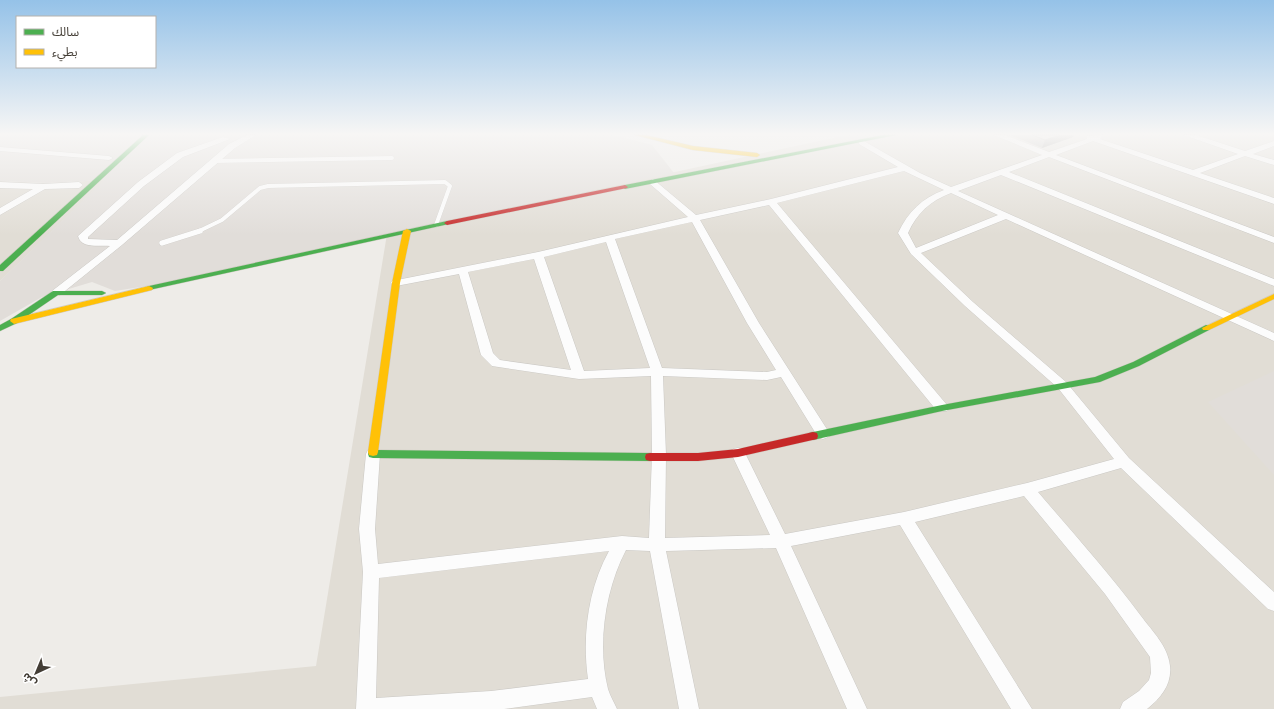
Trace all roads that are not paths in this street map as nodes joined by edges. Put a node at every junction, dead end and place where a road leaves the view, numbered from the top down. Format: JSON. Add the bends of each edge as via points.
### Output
{"nodes":[{"id":1,"x":98,"y":168,"type":"edge"},
{"id":2,"x":111,"y":168,"type":"edge"},
{"id":3,"x":162,"y":168,"type":"edge"},
{"id":4,"x":207,"y":168,"type":"edge"},
{"id":5,"x":721,"y":168,"type":"edge"},
{"id":6,"x":905,"y":168,"type":"joint"},
{"id":7,"x":1013,"y":168,"type":"edge"},
{"id":8,"x":1082,"y":168,"type":"edge"},
{"id":9,"x":1186,"y":168,"type":"edge"},
{"id":10,"x":1207,"y":168,"type":"edge"},
{"id":11,"x":1001,"y":172,"type":"junction"},
{"id":12,"x":1197,"y":172,"type":"junction"},
{"id":13,"x":653,"y":182,"type":"junction"},
{"id":14,"x":0,"y":185,"type":"edge"},
{"id":15,"x":79,"y":185,"type":"junction"},
{"id":16,"x":43,"y":187,"type":"junction"},
{"id":17,"x":951,"y":190,"type":"junction"},
{"id":18,"x":1274,"y":195,"type":"edge"},
{"id":19,"x":1274,"y":201,"type":"edge"},
{"id":20,"x":771,"y":202,"type":"junction"},
{"id":21,"x":0,"y":212,"type":"edge"},
{"id":22,"x":45,"y":215,"type":"dead end"},
{"id":23,"x":1007,"y":215,"type":"junction"},
{"id":24,"x":694,"y":218,"type":"junction"},
{"id":25,"x":436,"y":225,"type":"junction"},
{"id":26,"x":406,"y":230,"type":"junction"},
{"id":27,"x":609,"y":237,"type":"junction"},
{"id":28,"x":1274,"y":240,"type":"edge"},
{"id":29,"x":119,"y":243,"type":"junction"},
{"id":30,"x":162,"y":243,"type":"dead end"},
{"id":31,"x":914,"y":252,"type":"junction"},
{"id":32,"x":538,"y":255,"type":"junction"},
{"id":33,"x":0,"y":269,"type":"edge"},
{"id":34,"x":464,"y":271,"type":"junction"},
{"id":35,"x":396,"y":283,"type":"junction"},
{"id":36,"x":1274,"y":283,"type":"edge"},
{"id":37,"x":138,"y":290,"type":"junction"},
{"id":38,"x":56,"y":293,"type":"junction"},
{"id":39,"x":1274,"y":296,"type":"edge"},
{"id":40,"x":1230,"y":316,"type":"junction"},
{"id":41,"x":14,"y":321,"type":"junction"},
{"id":42,"x":0,"y":328,"type":"edge"},
{"id":43,"x":1274,"y":337,"type":"edge"},
{"id":44,"x":657,"y":372,"type":"junction"},
{"id":45,"x":785,"y":372,"type":"junction"},
{"id":46,"x":579,"y":376,"type":"junction"},
{"id":47,"x":1062,"y":385,"type":"junction"},
{"id":48,"x":942,"y":408,"type":"junction"},
{"id":49,"x":823,"y":434,"type":"junction"},
{"id":50,"x":738,"y":453,"type":"junction"},
{"id":51,"x":373,"y":454,"type":"junction"},
{"id":52,"x":659,"y":455,"type":"junction"},
{"id":53,"x":1124,"y":462,"type":"junction"},
{"id":54,"x":1028,"y":489,"type":"junction"},
{"id":55,"x":904,"y":518,"type":"junction"},
{"id":56,"x":781,"y":541,"type":"junction"},
{"id":57,"x":622,"y":543,"type":"junction"},
{"id":58,"x":657,"y":545,"type":"junction"},
{"id":59,"x":371,"y":572,"type":"junction"},
{"id":60,"x":1274,"y":603,"type":"edge"},
{"id":61,"x":598,"y":688,"type":"junction"},
{"id":62,"x":366,"y":709,"type":"edge"},
{"id":63,"x":607,"y":709,"type":"edge"},
{"id":64,"x":689,"y":709,"type":"edge"},
{"id":65,"x":856,"y":709,"type":"edge"},
{"id":66,"x":1022,"y":709,"type":"edge"},
{"id":67,"x":1130,"y":709,"type":"edge"}],
"edges":[{"from":1,"to":15,"type":"street"},
{"from":2,"to":33,"type":"street"},
{"from":3,"to":29,"type":"street","via":[[83,236],[87,242]]},
{"from":4,"to":29,"type":"street"},
{"from":5,"to":13,"type":"street"},
{"from":6,"to":17,"type":"street"},
{"from":6,"to":20,"type":"street"},
{"from":7,"to":11,"type":"street"},
{"from":8,"to":28,"type":"street"},
{"from":9,"to":12,"type":"street"},
{"from":10,"to":12,"type":"street"},
{"from":11,"to":17,"type":"street"},
{"from":11,"to":36,"type":"street"},
{"from":12,"to":18,"type":"street"},
{"from":12,"to":19,"type":"street"},
{"from":13,"to":24,"type":"street"},
{"from":13,"to":25,"type":"street"},
{"from":14,"to":16,"type":"street"},
{"from":15,"to":16,"type":"street"},
{"from":15,"to":22,"type":"street"},
{"from":16,"to":21,"type":"street"},
{"from":17,"to":23,"type":"street"},
{"from":17,"to":31,"type":"street","via":[[933,197],[917,209],[908,221],[903,234]]},
{"from":20,"to":24,"type":"street"},
{"from":20,"to":48,"type":"street"},
{"from":23,"to":31,"type":"street"},
{"from":23,"to":40,"type":"street"},
{"from":24,"to":27,"type":"street"},
{"from":24,"to":45,"type":"street","via":[[753,323]]},
{"from":25,"to":26,"type":"street"},
{"from":25,"to":30,"type":"lane","via":[[450,186],[445,182],[268,186],[260,188],[222,220],[206,229]]},
{"from":26,"to":35,"type":"street"},
{"from":26,"to":37,"type":"street"},
{"from":27,"to":32,"type":"street"},
{"from":27,"to":44,"type":"street"},
{"from":29,"to":38,"type":"street"},
{"from":31,"to":47,"type":"street"},
{"from":32,"to":34,"type":"street"},
{"from":32,"to":46,"type":"street"},
{"from":34,"to":35,"type":"street"},
{"from":34,"to":46,"type":"street","via":[[486,355],[490,359],[503,365]]},
{"from":35,"to":51,"type":"street"},
{"from":37,"to":38,"type":"street"},
{"from":37,"to":41,"type":"street"},
{"from":38,"to":41,"type":"street"},
{"from":39,"to":40,"type":"street"},
{"from":40,"to":43,"type":"street"},
{"from":40,"to":47,"type":"street","via":[[1136,364],[1098,380]]},
{"from":41,"to":42,"type":"street"},
{"from":44,"to":45,"type":"street","via":[[767,376]]},
{"from":44,"to":46,"type":"street"},
{"from":44,"to":52,"type":"street"},
{"from":45,"to":49,"type":"street"},
{"from":47,"to":48,"type":"street"},
{"from":47,"to":53,"type":"street"},
{"from":48,"to":49,"type":"street"},
{"from":49,"to":50,"type":"street"},
{"from":50,"to":52,"type":"street","via":[[698,457]]},
{"from":50,"to":56,"type":"street"},
{"from":51,"to":52,"type":"street"},
{"from":51,"to":59,"type":"street","via":[[367,530]]},
{"from":52,"to":58,"type":"street"},
{"from":53,"to":54,"type":"street"},
{"from":53,"to":60,"type":"street"},
{"from":54,"to":55,"type":"street"},
{"from":54,"to":67,"type":"street","via":[[1112,589],[1158,654],[1162,676],[1158,686],[1151,695]]},
{"from":55,"to":56,"type":"street"},
{"from":55,"to":66,"type":"street"},
{"from":56,"to":58,"type":"street"},
{"from":56,"to":65,"type":"street"},
{"from":57,"to":58,"type":"street"},
{"from":57,"to":59,"type":"street"},
{"from":57,"to":61,"type":"street","via":[[610,562],[602,591],[594,648]]},
{"from":58,"to":64,"type":"street"},
{"from":59,"to":62,"type":"street"},
{"from":61,"to":62,"type":"street","via":[[491,701]]},
{"from":61,"to":63,"type":"street"}]}
